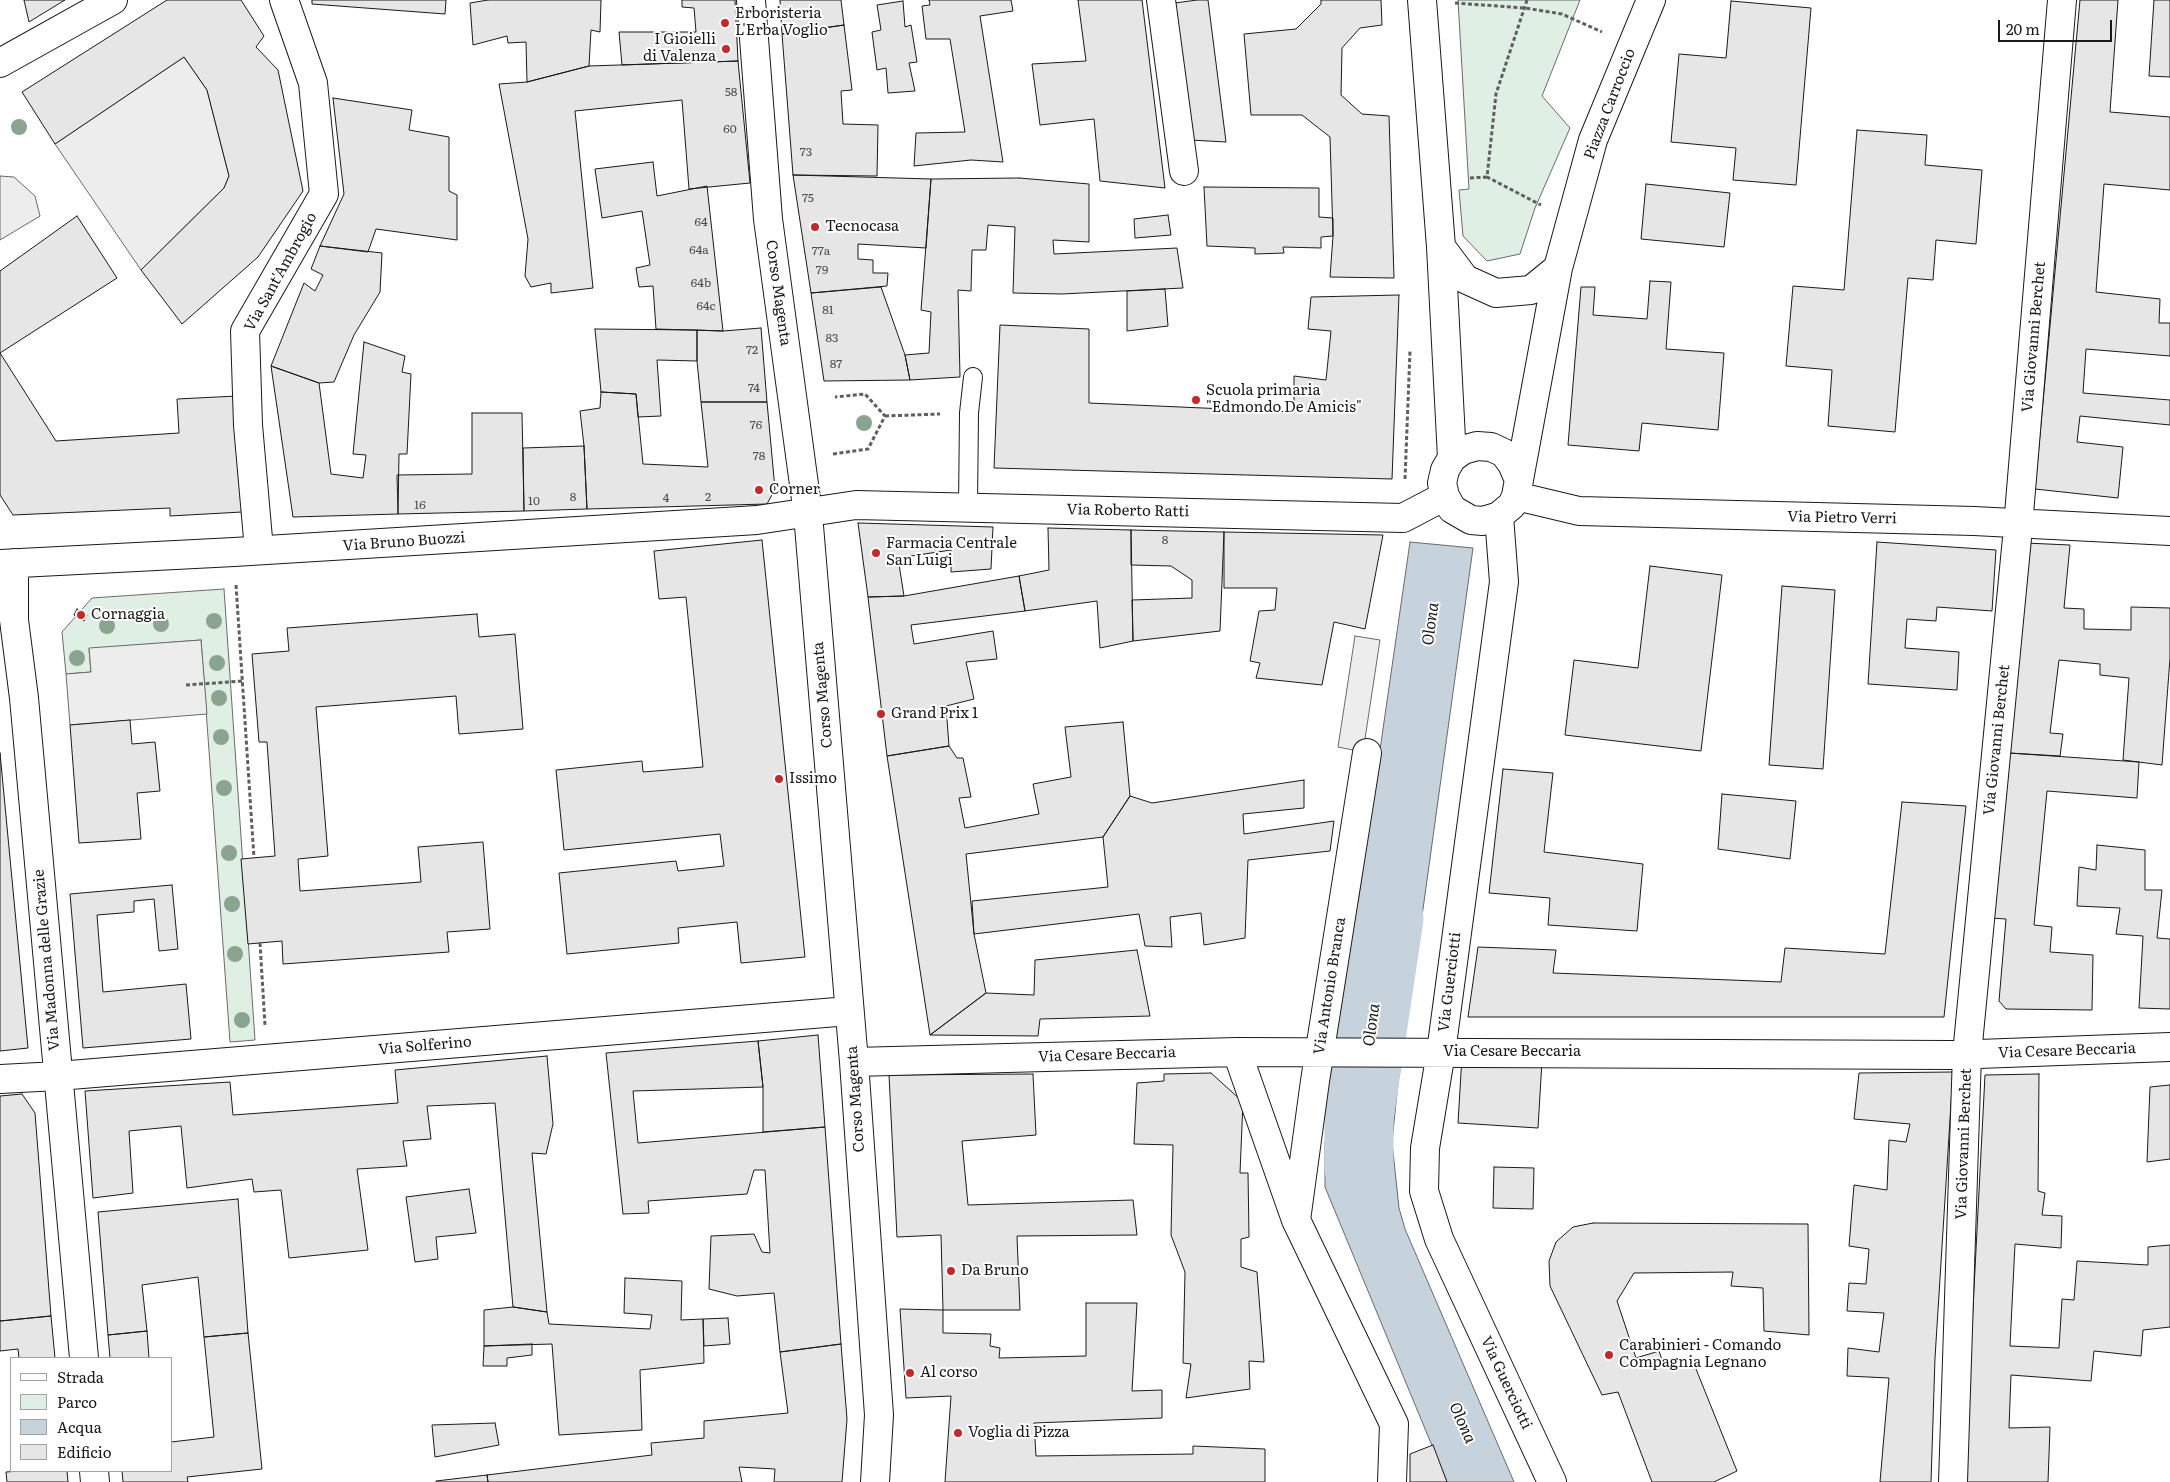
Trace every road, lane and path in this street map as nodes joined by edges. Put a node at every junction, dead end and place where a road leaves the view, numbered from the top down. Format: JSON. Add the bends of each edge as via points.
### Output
{"nodes":[{"id":1,"x":113,"y":0,"type":"edge"},
{"id":2,"x":284,"y":0,"type":"edge"},
{"id":3,"x":752,"y":0,"type":"edge"},
{"id":4,"x":1160,"y":0,"type":"edge"},
{"id":5,"x":1527,"y":0,"type":"edge"},
{"id":6,"x":1650,"y":0,"type":"edge"},
{"id":7,"x":2062,"y":0,"type":"edge"},
{"id":8,"x":1422,"y":2,"type":"edge"},
{"id":9,"x":1525,"y":8,"type":"junction"},
{"id":10,"x":1632,"y":45,"type":"junction"},
{"id":11,"x":0,"y":63,"type":"edge"},
{"id":12,"x":1184,"y":172,"type":"dead end"},
{"id":13,"x":1487,"y":177,"type":"junction"},
{"id":14,"x":1460,"y":179,"type":"dead end"},
{"id":15,"x":1571,"y":221,"type":"junction"},
{"id":16,"x":1441,"y":246,"type":"junction"},
{"id":17,"x":1558,"y":268,"type":"junction"},
{"id":18,"x":973,"y":377,"type":"dead end"},
{"id":19,"x":835,"y":398,"type":"dead end"},
{"id":20,"x":969,"y":413,"type":"junction"},
{"id":21,"x":885,"y":416,"type":"junction"},
{"id":22,"x":800,"y":458,"type":"junction"},
{"id":23,"x":1452,"y":458,"type":"junction"},
{"id":24,"x":1517,"y":488,"type":"junction"},
{"id":25,"x":1445,"y":496,"type":"junction"},
{"id":26,"x":968,"y":507,"type":"junction"},
{"id":27,"x":808,"y":514,"type":"junction"},
{"id":28,"x":1499,"y":516,"type":"junction"},
{"id":29,"x":2018,"y":522,"type":"junction"},
{"id":30,"x":2170,"y":532,"type":"edge"},
{"id":31,"x":247,"y":551,"type":"junction"},
{"id":32,"x":5,"y":557,"type":"edge"},
{"id":33,"x":243,"y":681,"type":"junction"},
{"id":34,"x":186,"y":685,"type":"dead end"},
{"id":35,"x":1367,"y":752,"type":"dead end"},
{"id":36,"x":254,"y":858,"type":"dead end"},
{"id":37,"x":260,"y":943,"type":"dead end"},
{"id":38,"x":849,"y":1011,"type":"junction"},
{"id":39,"x":2170,"y":1047,"type":"edge"},
{"id":40,"x":1329,"y":1051,"type":"junction"},
{"id":41,"x":1237,"y":1052,"type":"junction"},
{"id":42,"x":1429,"y":1052,"type":"junction"},
{"id":43,"x":1967,"y":1054,"type":"junction"},
{"id":44,"x":268,"y":1059,"type":"junction"},
{"id":45,"x":854,"y":1062,"type":"junction"},
{"id":46,"x":58,"y":1076,"type":"junction"},
{"id":47,"x":0,"y":1079,"type":"edge"},
{"id":48,"x":1296,"y":1220,"type":"junction"},
{"id":49,"x":84,"y":1357,"type":"edge"},
{"id":50,"x":875,"y":1482,"type":"edge"},
{"id":51,"x":1392,"y":1482,"type":"edge"},
{"id":52,"x":1552,"y":1482,"type":"edge"},
{"id":53,"x":1953,"y":1482,"type":"edge"}],
"edges":[{"from":1,"to":11,"type":"street"},
{"from":2,"to":31,"type":"street","name":"Via Sant'Ambrogio","via":[[313,83],[324,194],[245,331]]},
{"from":3,"to":22,"type":"street","name":"Corso Magenta","via":[[768,219]]},
{"from":4,"to":12,"type":"street"},
{"from":5,"to":9,"type":"path"},
{"from":6,"to":10,"type":"street","name":"Piazza Carroccio"},
{"from":7,"to":29,"type":"street","name":"Via Giovanni Berchet"},
{"from":8,"to":9,"type":"path"},
{"from":8,"to":16,"type":"street"},
{"from":9,"to":10,"type":"path","via":[[1562,14]]},
{"from":9,"to":13,"type":"path","via":[[1496,94]]},
{"from":10,"to":15,"type":"street","name":"Piazza Carroccio","via":[[1593,140]]},
{"from":13,"to":14,"type":"path"},
{"from":13,"to":15,"type":"path"},
{"from":15,"to":17,"type":"street","name":"Piazza Carroccio"},
{"from":16,"to":17,"type":"street","via":[[1465,279],[1496,293],[1531,290]]},
{"from":16,"to":23,"type":"street"},
{"from":17,"to":24,"type":"street","name":"Piazza Carroccio"},
{"from":18,"to":20,"type":"lane"},
{"from":19,"to":21,"type":"path","via":[[865,394]]},
{"from":20,"to":21,"type":"path"},
{"from":20,"to":26,"type":"lane"},
{"from":21,"to":22,"type":"path","via":[[868,449]]},
{"from":22,"to":27,"type":"street","name":"Corso Magenta"},
{"from":23,"to":24,"type":"street","via":[[1477,446],[1491,447],[1504,454],[1512,464]]},
{"from":23,"to":25,"type":"street","via":[[1442,483]]},
{"from":24,"to":28,"type":"street","via":[[1512,505]]},
{"from":24,"to":29,"type":"street","name":"Via Pietro Verri","via":[[1579,511]]},
{"from":25,"to":26,"type":"street","name":"Via Roberto Ratti","via":[[1403,518]]},
{"from":25,"to":28,"type":"street","via":[[1452,508],[1471,520],[1483,521]]},
{"from":26,"to":27,"type":"street","name":"Via Roberto Ratti","via":[[856,504]]},
{"from":27,"to":31,"type":"street","name":"Via Bruno Buozzi","via":[[757,520]]},
{"from":27,"to":38,"type":"street","name":"Corso Magenta"},
{"from":28,"to":42,"type":"street","name":"Via Guerciotti","via":[[1504,582]]},
{"from":29,"to":30,"type":"street","name":"Via Pietro Verri"},
{"from":29,"to":43,"type":"street","name":"Via Giovanni Berchet"},
{"from":31,"to":32,"type":"street","name":"Via Bruno Buozzi"},
{"from":31,"to":33,"type":"path"},
{"from":32,"to":46,"type":"street","name":"Via Madonna delle Grazie","via":[[24,698]]},
{"from":33,"to":34,"type":"path"},
{"from":33,"to":36,"type":"path"},
{"from":35,"to":40,"type":"street","name":"Via Antonio Branca"},
{"from":37,"to":44,"type":"path"},
{"from":38,"to":44,"type":"street","name":"Via Solferino"},
{"from":38,"to":45,"type":"street","name":"Corso Magenta"},
{"from":39,"to":43,"type":"street","name":"Via Cesare Beccaria"},
{"from":40,"to":41,"type":"street","name":"Via Cesare Beccaria"},
{"from":40,"to":42,"type":"street","name":"Via Cesare Beccaria"},
{"from":40,"to":48,"type":"street","name":"Via Antonio Branca"},
{"from":41,"to":45,"type":"street","name":"Via Cesare Beccaria"},
{"from":41,"to":48,"type":"street"},
{"from":42,"to":43,"type":"street","name":"Via Cesare Beccaria"},
{"from":42,"to":52,"type":"street","name":"Via Guerciotti","via":[[1424,1191],[1439,1239]]},
{"from":43,"to":53,"type":"street","name":"Via Giovanni Berchet"},
{"from":44,"to":46,"type":"street","name":"Via Solferino"},
{"from":45,"to":50,"type":"street","name":"Corso Magenta","via":[[878,1415]]},
{"from":46,"to":47,"type":"street","name":"Via Solferino"},
{"from":46,"to":49,"type":"street","name":"Via Madonna delle Grazie"},
{"from":48,"to":51,"type":"street","via":[[1394,1424]]}]}
